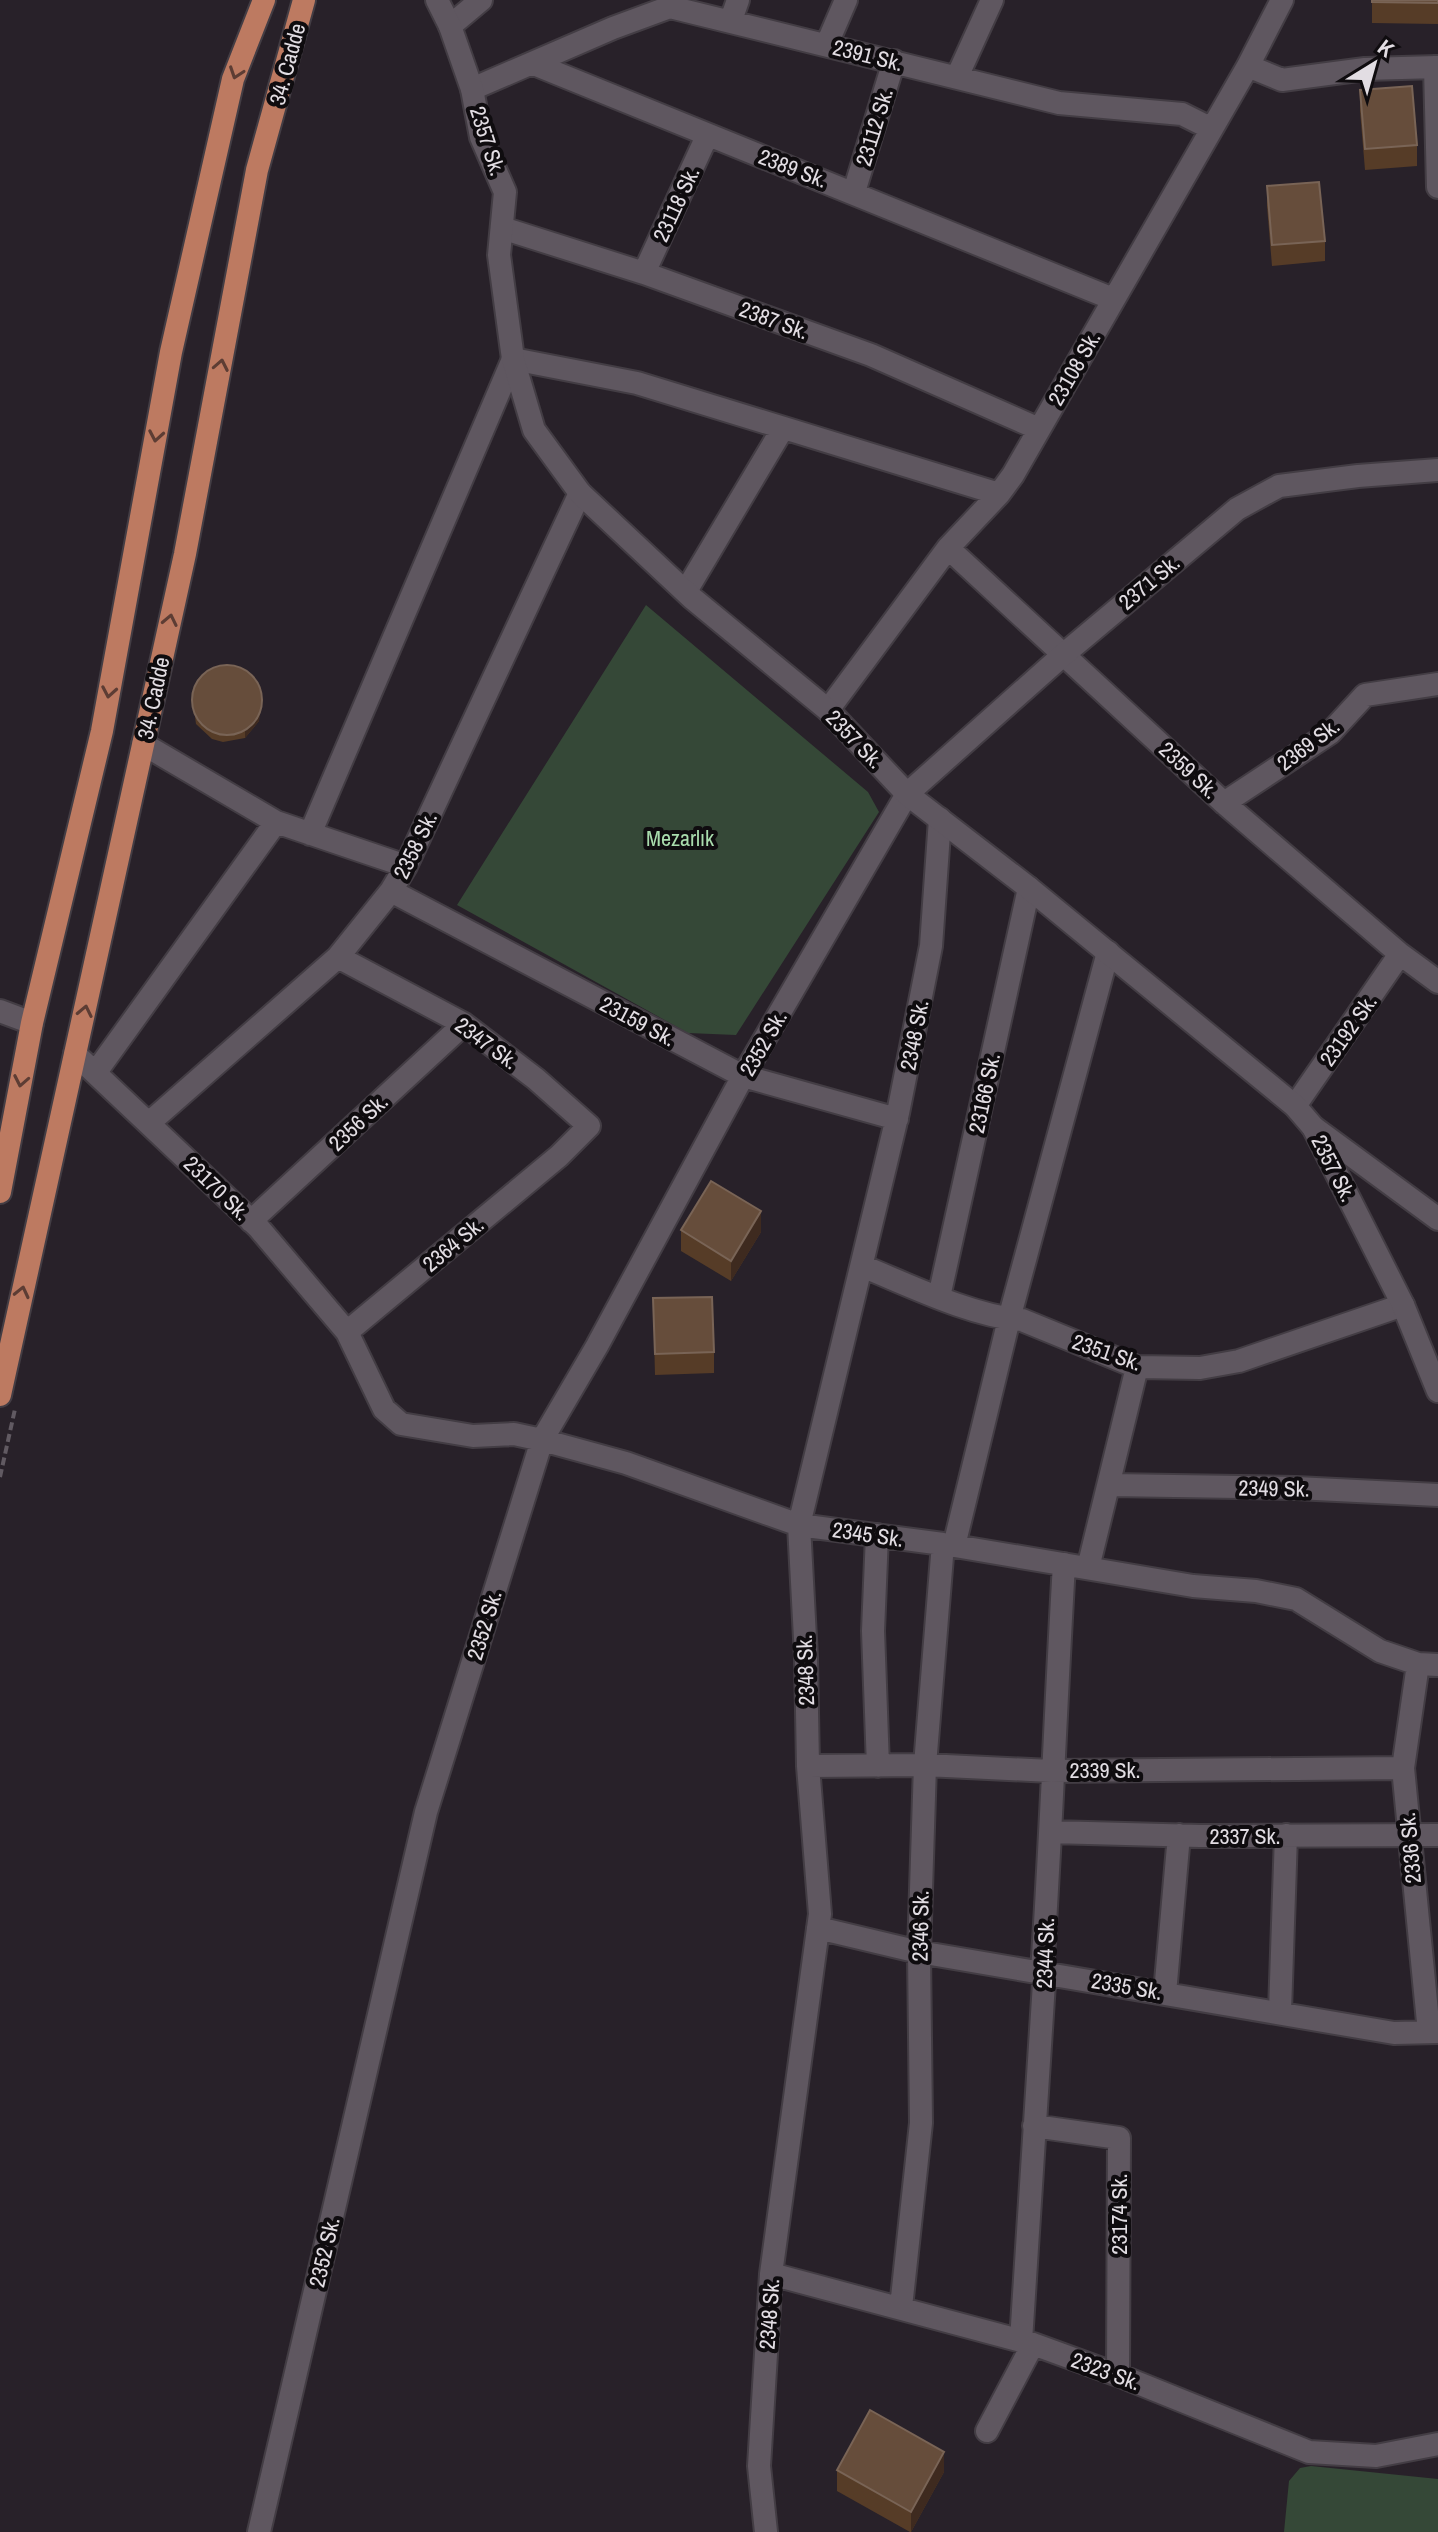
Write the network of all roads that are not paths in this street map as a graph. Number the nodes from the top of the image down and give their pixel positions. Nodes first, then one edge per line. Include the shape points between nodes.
1 (264, 0) edge
2 (304, 0) edge
3 (437, 0) edge
4 (481, 0) edge
5 (846, 0) edge
6 (992, 0) edge
7 (1282, 0) edge
8 (734, 10) edge
9 (450, 26) junction
10 (827, 44) junction
11 (894, 61) junction
12 (534, 64) junction
13 (1248, 66) junction
14 (1436, 67) edge
15 (957, 77) junction
16 (472, 89) junction
17 (1210, 128) junction
18 (707, 136) junction
19 (1438, 187) edge
20 (854, 192) junction
21 (502, 228) junction
22 (644, 273) junction
23 (1113, 299) junction
24 (513, 359) junction
25 (783, 428) junction
26 (1039, 429) junction
27 (1438, 470) edge
28 (580, 493) junction
29 (999, 494) junction
30 (948, 548) junction
31 (686, 591) junction
32 (1063, 655) junction
33 (1438, 684) edge
34 (828, 710) junction
35 (143, 744) junction
36 (907, 794) junction
37 (1224, 803) junction
38 (940, 819) junction
39 (276, 822) junction
40 (310, 834) junction
41 (406, 866) junction
42 (1029, 888) junction
43 (391, 891) junction
44 (1108, 952) junction
45 (1400, 954) junction
46 (338, 957) junction
47 (1438, 982) edge
48 (0, 1011) edge
49 (32, 1023) junction
50 (464, 1024) junction
51 (75, 1054) junction
52 (96, 1072) junction
53 (743, 1076) junction
54 (1295, 1106) junction
55 (897, 1119) junction
56 (149, 1123) junction
57 (1313, 1127) junction
58 (559, 1156) joint
59 (0, 1192) edge
60 (1438, 1219) edge
61 (251, 1221) junction
62 (862, 1266) junction
63 (939, 1297) junction
64 (1403, 1305) junction
65 (1009, 1319) junction
66 (347, 1332) junction
67 (1137, 1367) junction
68 (1438, 1391) edge
69 (0, 1395) edge
70 (542, 1440) junction
71 (1110, 1485) junction
72 (1438, 1495) edge
73 (799, 1525) junction
74 (877, 1535) junction
75 (949, 1545) junction
76 (1064, 1564) junction
77 (1088, 1568) junction
78 (1428, 1664) edge
79 (925, 1765) junction
80 (808, 1766) junction
81 (878, 1766) junction
82 (1403, 1768) junction
83 (1051, 1771) junction
84 (1051, 1832) junction
85 (1179, 1835) junction
86 (1286, 1835) junction
87 (1438, 1835) edge
88 (1409, 1836) junction
89 (818, 1928) junction
90 (919, 1952) junction
91 (1042, 1972) junction
92 (1165, 1993) junction
93 (1280, 2011) junction
94 (1433, 2032) edge
95 (1034, 2126) junction
96 (771, 2274) junction
97 (901, 2307) junction
98 (1027, 2343) junction
99 (1118, 2375) junction
100 (987, 2431) dead end
101 (1438, 2444) edge
102 (259, 2532) edge
103 (766, 2532) edge

1 -> 49 main road, 34. Cadde via 233,79 171,352 102,731
35 -> 2 main road, 34. Cadde via 185,554 257,170
3 - 9 street, 2357 Sk.
4 - 9 street
5 - 10 street
6 - 15 street
7 - 13 street, 23108 Sk.
8 - 10 street, 2391 Sk.
8 - 12 street, 2391 Sk. via 670,7
9 - 16 street, 2357 Sk.
10 - 11 street, 2391 Sk.
11 - 15 street, 2391 Sk.
11 - 20 street, 23112 Sk.
12 - 16 street
12 - 18 street, 2389 Sk.
13 - 14 street via 1282,80
13 - 17 street, 23108 Sk.
14 - 19 street
15 - 17 street, 2391 Sk. via 1059,103 1182,114
16 - 21 street, 2357 Sk. via 481,137 505,192
17 - 23 street, 23108 Sk.
18 - 20 street, 2389 Sk.
18 - 22 street, 23118 Sk.
20 - 23 street, 2389 Sk.
21 - 22 street, 2387 Sk.
21 - 24 street, 2357 Sk. via 499,255
22 - 26 street, 2387 Sk. via 871,355
23 - 26 street, 23108 Sk.
24 - 25 street via 637,383
24 - 28 street, 2357 Sk. via 534,430
24 - 40 street
25 - 29 street
25 - 31 street
26 - 29 street, 23108 Sk.
27 - 32 street, 2371 Sk. via 1279,486 1237,509
28 - 31 street, 2357 Sk.
28 - 41 street, 2358 Sk.
29 - 30 street, 23108 Sk.
30 - 32 street, 2359 Sk.
30 - 34 street, 23108 Sk.
31 - 34 street, 2357 Sk.
32 - 36 street, 2371 Sk.
32 - 37 street, 2359 Sk.
33 - 37 street, 2369 Sk. via 1365,695 1330,733
34 - 36 street, 2357 Sk.
35 - 39 street
51 -> 35 main road, 34. Cadde
36 - 38 street, 2357 Sk.
36 - 53 street, 2352 Sk.
37 - 45 street, 2359 Sk.
38 - 42 street, 2357 Sk.
38 - 55 street, 2348 Sk. via 931,946
39 - 40 street
39 - 52 street
40 - 41 street
41 - 43 street, 2358 Sk.
42 - 44 street, 2357 Sk.
42 - 63 street, 23166 Sk.
43 - 46 street, 2358 Sk.
43 - 53 street, 23159 Sk.
44 - 54 street, 2357 Sk.
44 - 65 street, 2346 Sk.
45 - 47 street, 2359 Sk.
45 - 54 street, 23192 Sk.
46 - 50 street, 2347 Sk.
46 - 56 street, 2358 Sk.
48 - 49 street
49 -> 59 main road, 34. Cadde
50 - 58 street, 2347 Sk. via 589,1126
50 - 61 street, 2356 Sk.
51 - 52 street, 23170 Sk.
69 -> 51 main road, 34. Cadde
52 - 56 street, 23170 Sk.
53 - 55 street, 23159 Sk.
53 - 70 street, 2352 Sk.
54 - 57 street, 2357 Sk.
55 - 62 street, 2348 Sk.
56 - 61 street, 23170 Sk.
57 - 60 street
57 - 64 street, 2357 Sk.
58 - 66 street, 2364 Sk.
61 - 66 street, 23170 Sk.
62 - 63 street, 2351 Sk.
62 - 73 street, 2348 Sk.
63 - 65 street, 2351 Sk.
64 - 67 street, 2351 Sk. via 1239,1361 1200,1368
64 - 68 street, 2357 Sk.
65 - 67 street, 2351 Sk.
65 - 75 street, 2346 Sk.
66 - 70 street, 2345 Sk. via 384,1409 401,1424
67 - 71 street
70 - 73 street, 2345 Sk. via 626,1463
70 - 102 street, 2352 Sk. via 426,1812
71 - 72 street, 2349 Sk.
71 - 77 street
73 - 74 street, 2345 Sk.
73 - 80 street, 2348 Sk.
74 - 75 street, 2345 Sk.
74 - 81 street via 873,1631
75 - 76 street, 2345 Sk.
75 - 79 street, 2346 Sk.
76 - 77 street, 2345 Sk.
76 - 83 street, 2344 Sk.
77 - 78 street, 2345 Sk. via 1296,1599 1380,1651
78 - 82 street, 2336 Sk.
79 - 81 street, 2339 Sk.
79 - 83 street, 2339 Sk.
79 - 90 street, 2346 Sk.
80 - 81 street, 2339 Sk.
80 - 89 street, 2348 Sk.
82 - 83 street, 2339 Sk.
82 - 88 street, 2336 Sk.
83 - 84 street, 2344 Sk.
84 - 85 street, 2337 Sk.
84 - 91 street, 2344 Sk.
85 - 86 street, 2337 Sk.
85 - 92 street
86 - 88 street, 2337 Sk.
86 - 93 street
87 - 88 street, 2337 Sk.
88 - 94 street, 2336 Sk.
89 - 90 street, 2335 Sk.
89 - 96 street, 2348 Sk.
90 - 91 street, 2335 Sk.
90 - 97 street, 2346 Sk. via 921,2123
91 - 92 street, 2335 Sk.
91 - 95 street, 2344 Sk.
92 - 93 street, 2335 Sk.
93 - 94 street, 2335 Sk. via 1394,2033
95 - 98 street, 2344 Sk.
95 - 99 street, 23174 Sk. via 1119,2138
96 - 97 street, 2323 Sk.
96 - 103 street, 2348 Sk. via 759,2466
97 - 98 street, 2323 Sk.
98 - 99 street, 2323 Sk.
98 - 100 street, 2344 Sk.
99 - 101 street, 2323 Sk. via 1309,2452 1376,2456

